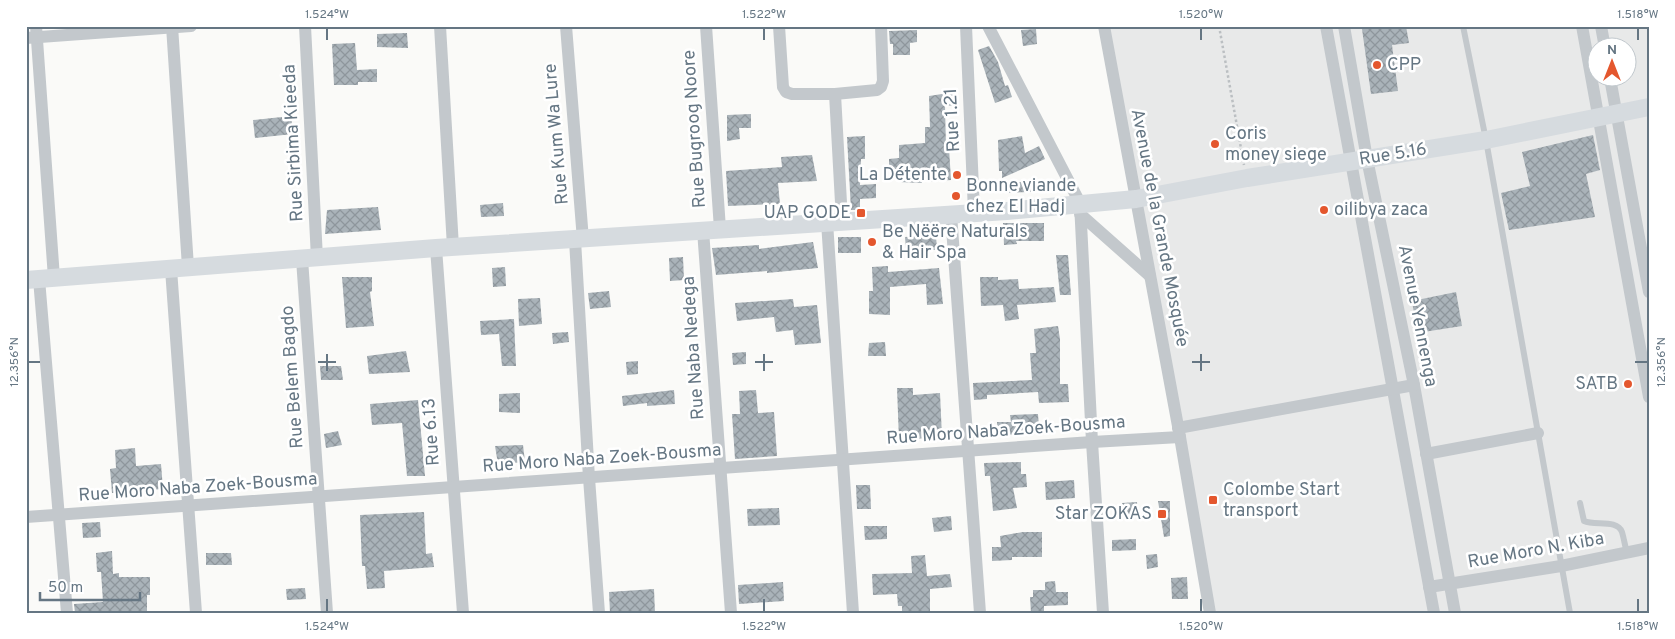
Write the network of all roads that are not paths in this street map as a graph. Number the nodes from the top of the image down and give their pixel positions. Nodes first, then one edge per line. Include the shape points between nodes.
1 (191, 26) edge
2 (305, 26) edge
3 (440, 26) edge
4 (566, 26) edge
5 (706, 26) edge
6 (779, 26) edge
7 (881, 26) edge
8 (966, 26) edge
9 (988, 26) edge
10 (1104, 26) edge
11 (1326, 26) edge
12 (1344, 26) edge
13 (1463, 26) edge
14 (1602, 26) edge
15 (172, 27) edge
16 (1582, 29) edge
17 (33, 34) edge
18 (1612, 88) edge
19 (835, 94) junction
20 (1649, 107) edge
21 (1617, 112) junction
22 (1598, 116) junction
23 (1486, 140) junction
24 (1359, 160) junction
25 (1628, 176) junction
26 (1609, 179) junction
27 (1136, 199) junction
28 (1080, 209) junction
29 (974, 212) junction
30 (951, 214) junction
31 (834, 222) junction
32 (711, 230) junction
33 (579, 240) junction
34 (444, 248) junction
35 (310, 258) junction
36 (179, 268) junction
37 (1150, 276) junction
38 (40, 279) edge
39 (1649, 292) edge
40 (1414, 385) junction
41 (1392, 390) junction
42 (1649, 397) edge
43 (1179, 433) junction
44 (1538, 433) junction
45 (1092, 442) junction
46 (968, 450) junction
47 (1426, 454) junction
48 (843, 459) junction
49 (721, 468) junction
50 (589, 478) junction
51 (454, 487) junction
52 (319, 497) junction
53 (1580, 503) dead end
54 (188, 506) junction
55 (60, 515) junction
56 (26, 517) edge
57 (1649, 548) edge
58 (1627, 553) junction
59 (1561, 566) junction
60 (1450, 584) junction
61 (1429, 587) junction
62 (1451, 612) edge
63 (67, 613) edge
64 (196, 613) edge
65 (327, 613) edge
66 (463, 613) edge
67 (600, 613) edge
68 (731, 613) edge
69 (853, 613) edge
70 (980, 613) edge
71 (1103, 613) edge
72 (1210, 613) edge
73 (1434, 613) edge
74 (1570, 613) edge

1 - 15 street
2 - 35 street, Rue Sirbima Kieeda
3 - 34 street
4 - 33 street, Rue Kum Wa Lure
5 - 32 street, Rue Bugroog Noore
6 - 19 street via 786,92
7 - 19 street via 881,87
8 - 29 street, Rue 1.21
9 - 28 street
10 - 27 street, Avenue de la Grande Mosquée
11 - 24 street, Avenue Yennenga
12 - 24 street, Avenue Yennenga
13 - 23 lane
14 - 16 street
15 - 17 street
15 - 36 street
16 - 22 street
17 - 38 street
18 - 21 street
19 - 31 street
20 - 21 main road, Rue 5.16
21 - 22 main road, Rue 5.16
21 - 25 street
22 - 23 main road, Rue 5.16
22 - 26 street
23 - 24 main road, Rue 5.16
23 - 44 lane
24 - 27 main road, Rue 5.16
24 - 40 street, Avenue Yennenga
24 - 41 street, Avenue Yennenga
25 - 26 street
25 - 39 street
26 - 42 street
27 - 28 main road, Rue 5.16
27 - 37 street, Avenue de la Grande Mosquée
28 - 29 main road, Rue 5.16 via 1055,207
28 - 37 street
28 - 45 street
29 - 30 main road, Rue 5.16
30 - 31 main road, Rue 5.16
30 - 46 street
31 - 32 main road, Rue 5.16
31 - 48 street
32 - 33 main road, Rue 5.16
32 - 49 street, Rue Naba Nedega
33 - 34 main road, Rue 5.16
33 - 50 street, Rue Kum Wa Lure
34 - 35 main road, Rue 5.16
34 - 51 street, Rue 6.13
35 - 36 main road, Rue 5.16
35 - 52 street, Rue Belem Bagdo
36 - 38 main road, Rue 5.16
36 - 54 street
37 - 43 street, Avenue de la Grande Mosquée
38 - 55 street
40 - 41 street, Rue Moro Naba Zoek-Bousma
40 - 47 street, Avenue Yennenga
41 - 43 street, Rue Moro Naba Zoek-Bousma
41 - 61 street, Avenue Yennenga
43 - 45 street, Rue Moro Naba Zoek-Bousma
43 - 72 street, Avenue de la Grande Mosquée
44 - 47 street
44 - 59 lane
45 - 46 street, Rue Moro Naba Zoek-Bousma
45 - 71 street
46 - 48 street, Rue Moro Naba Zoek-Bousma
46 - 70 street
47 - 60 street, Avenue Yennenga
48 - 49 street, Rue Moro Naba Zoek-Bousma
48 - 69 street
49 - 50 street, Rue Moro Naba Zoek-Bousma
49 - 68 street, Rue Naba Nedega
50 - 51 street, Rue Moro Naba Zoek-Bousma
50 - 67 street, Rue Kum Wa Lure
51 - 52 street, Rue Moro Naba Zoek-Bousma
51 - 66 street, Rue 6.13
52 - 54 street, Rue Moro Naba Zoek-Bousma
52 - 65 street, Rue Belem Bagdo
53 - 58 lane via 1584,521 1616,525 1621,530
54 - 55 street, Rue Moro Naba Zoek-Bousma
54 - 64 street
55 - 56 street, Rue Moro Naba Zoek-Bousma
55 - 63 street
57 - 58 street, Rue Moro N. Kiba
58 - 59 street, Rue Moro N. Kiba
59 - 60 street, Rue Moro N. Kiba
59 - 74 lane
60 - 61 street, Rue Moro N. Kiba
60 - 62 street, Avenue Yennenga
61 - 73 street, Avenue Yennenga

